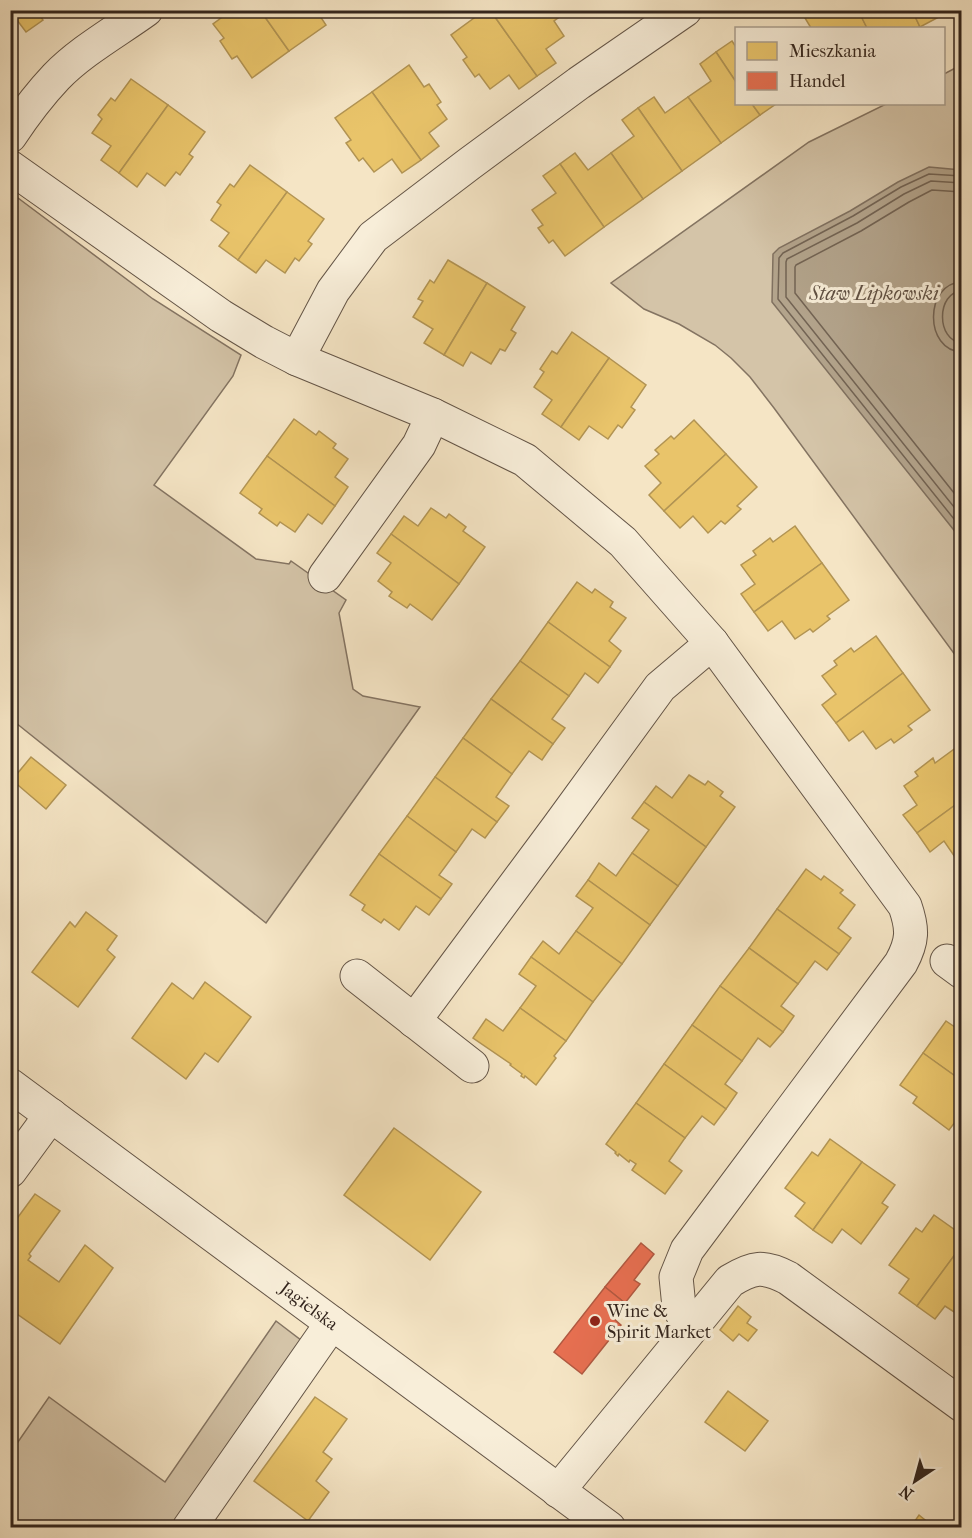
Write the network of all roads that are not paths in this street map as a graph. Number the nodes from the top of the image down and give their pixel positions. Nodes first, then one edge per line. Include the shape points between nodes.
1 (146, 10) edge
2 (685, 10) edge
3 (10, 136) edge
4 (10, 167) edge
5 (297, 359) junction
6 (433, 415) junction
7 (325, 576) dead end
8 (712, 643) junction
9 (357, 976) dead end
10 (414, 1021) junction
11 (472, 1066) dead end
12 (10, 1085) edge
13 (51, 1115) junction
14 (10, 1171) edge
15 (332, 1323) junction
16 (690, 1329) junction
17 (962, 1405) edge
18 (558, 1491) junction
19 (189, 1527) edge
20 (609, 1527) edge

1 - 3 street via 57,76
2 - 5 street via 373,237 333,291
4 - 5 street via 221,316
5 - 6 street
6 - 7 street via 420,446
6 - 8 street via 525,460 623,542
8 - 10 street via 660,687
8 - 16 street via 905,906 912,935 901,963 687,1250 676,1277 679,1307
9 - 10 street
10 - 11 street
12 - 13 street, Jagielska
13 - 14 street
13 - 15 street, Jagielska
15 - 18 street, Jagielska
15 - 19 street
16 - 17 street via 730,1281 746,1272 771,1269
16 - 18 street
18 - 20 street, Jagielska

